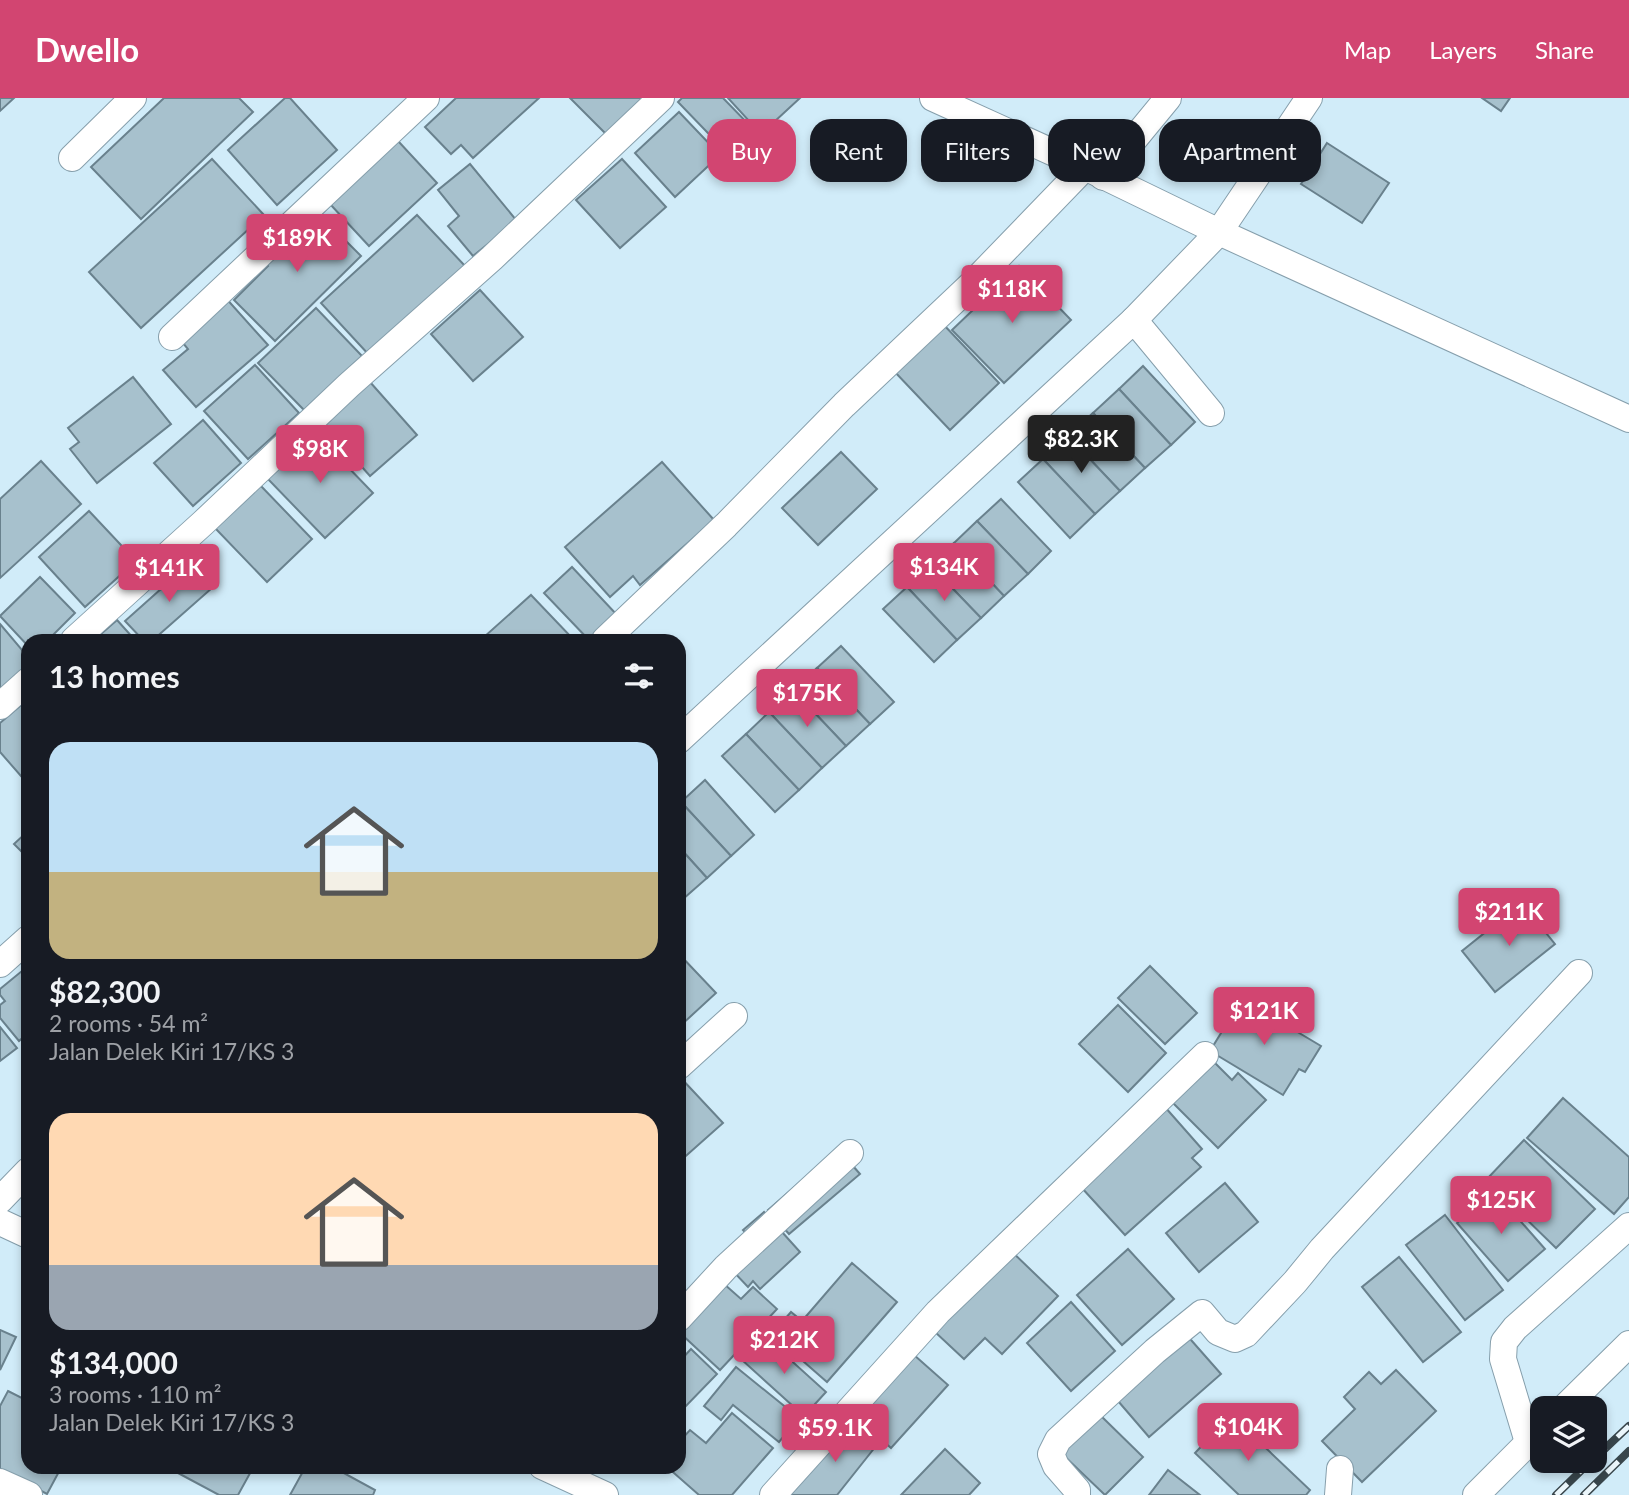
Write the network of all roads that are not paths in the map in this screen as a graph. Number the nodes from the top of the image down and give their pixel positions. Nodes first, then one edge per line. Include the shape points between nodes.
1 (132, 98) edge
2 (426, 98) edge
3 (661, 98) edge
4 (933, 98) edge
5 (1168, 98) edge
6 (1309, 98) edge
7 (1145, 121) edge
8 (1048, 151) edge
9 (72, 158) dead end
10 (1083, 182) edge
11 (1115, 182) edge
12 (1219, 232) junction
13 (1134, 320) junction
14 (172, 337) dead end
15 (1211, 413) dead end
16 (1629, 419) edge
17 (81, 634) edge
18 (611, 634) edge
19 (21, 687) edge
20 (0, 706) edge
21 (686, 734) edge
22 (21, 945) edge
23 (0, 964) edge
24 (1579, 973) dead end
25 (734, 1016) dead end
26 (1205, 1055) dead end
27 (686, 1060) edge
28 (850, 1153) dead end
29 (21, 1178) edge
30 (0, 1200) edge
31 (0, 1222) edge
32 (1629, 1226) edge
33 (21, 1232) edge
34 (686, 1310) edge
35 (1629, 1344) edge
36 (1576, 1396) edge
37 (1530, 1424) edge
38 (1530, 1441) edge
39 (559, 1474) edge
40 (0, 1482) edge
41 (29, 1495) edge
42 (605, 1495) edge
43 (773, 1495) edge
44 (1077, 1495) edge
45 (1476, 1495) edge

1 - 9 street
2 - 14 street
3 - 17 street
4 - 8 street
5 - 7 street
6 - 12 street
10 - 18 street via 844,405
11 - 12 street
12 - 13 street
12 - 16 street
13 - 15 street
13 - 21 street
19 - 20 street
22 - 23 street
24 - 44 street via 1246,1334 1235,1339 1218,1332 1202,1312 1058,1440 1051,1454
25 - 27 street
26 - 43 street via 938,1312
28 - 34 street via 726,1267
29 - 30 street
31 - 33 street
32 - 37 street via 1504,1342 1503,1360
35 - 36 street
38 - 45 street
39 - 42 street
40 - 41 street

